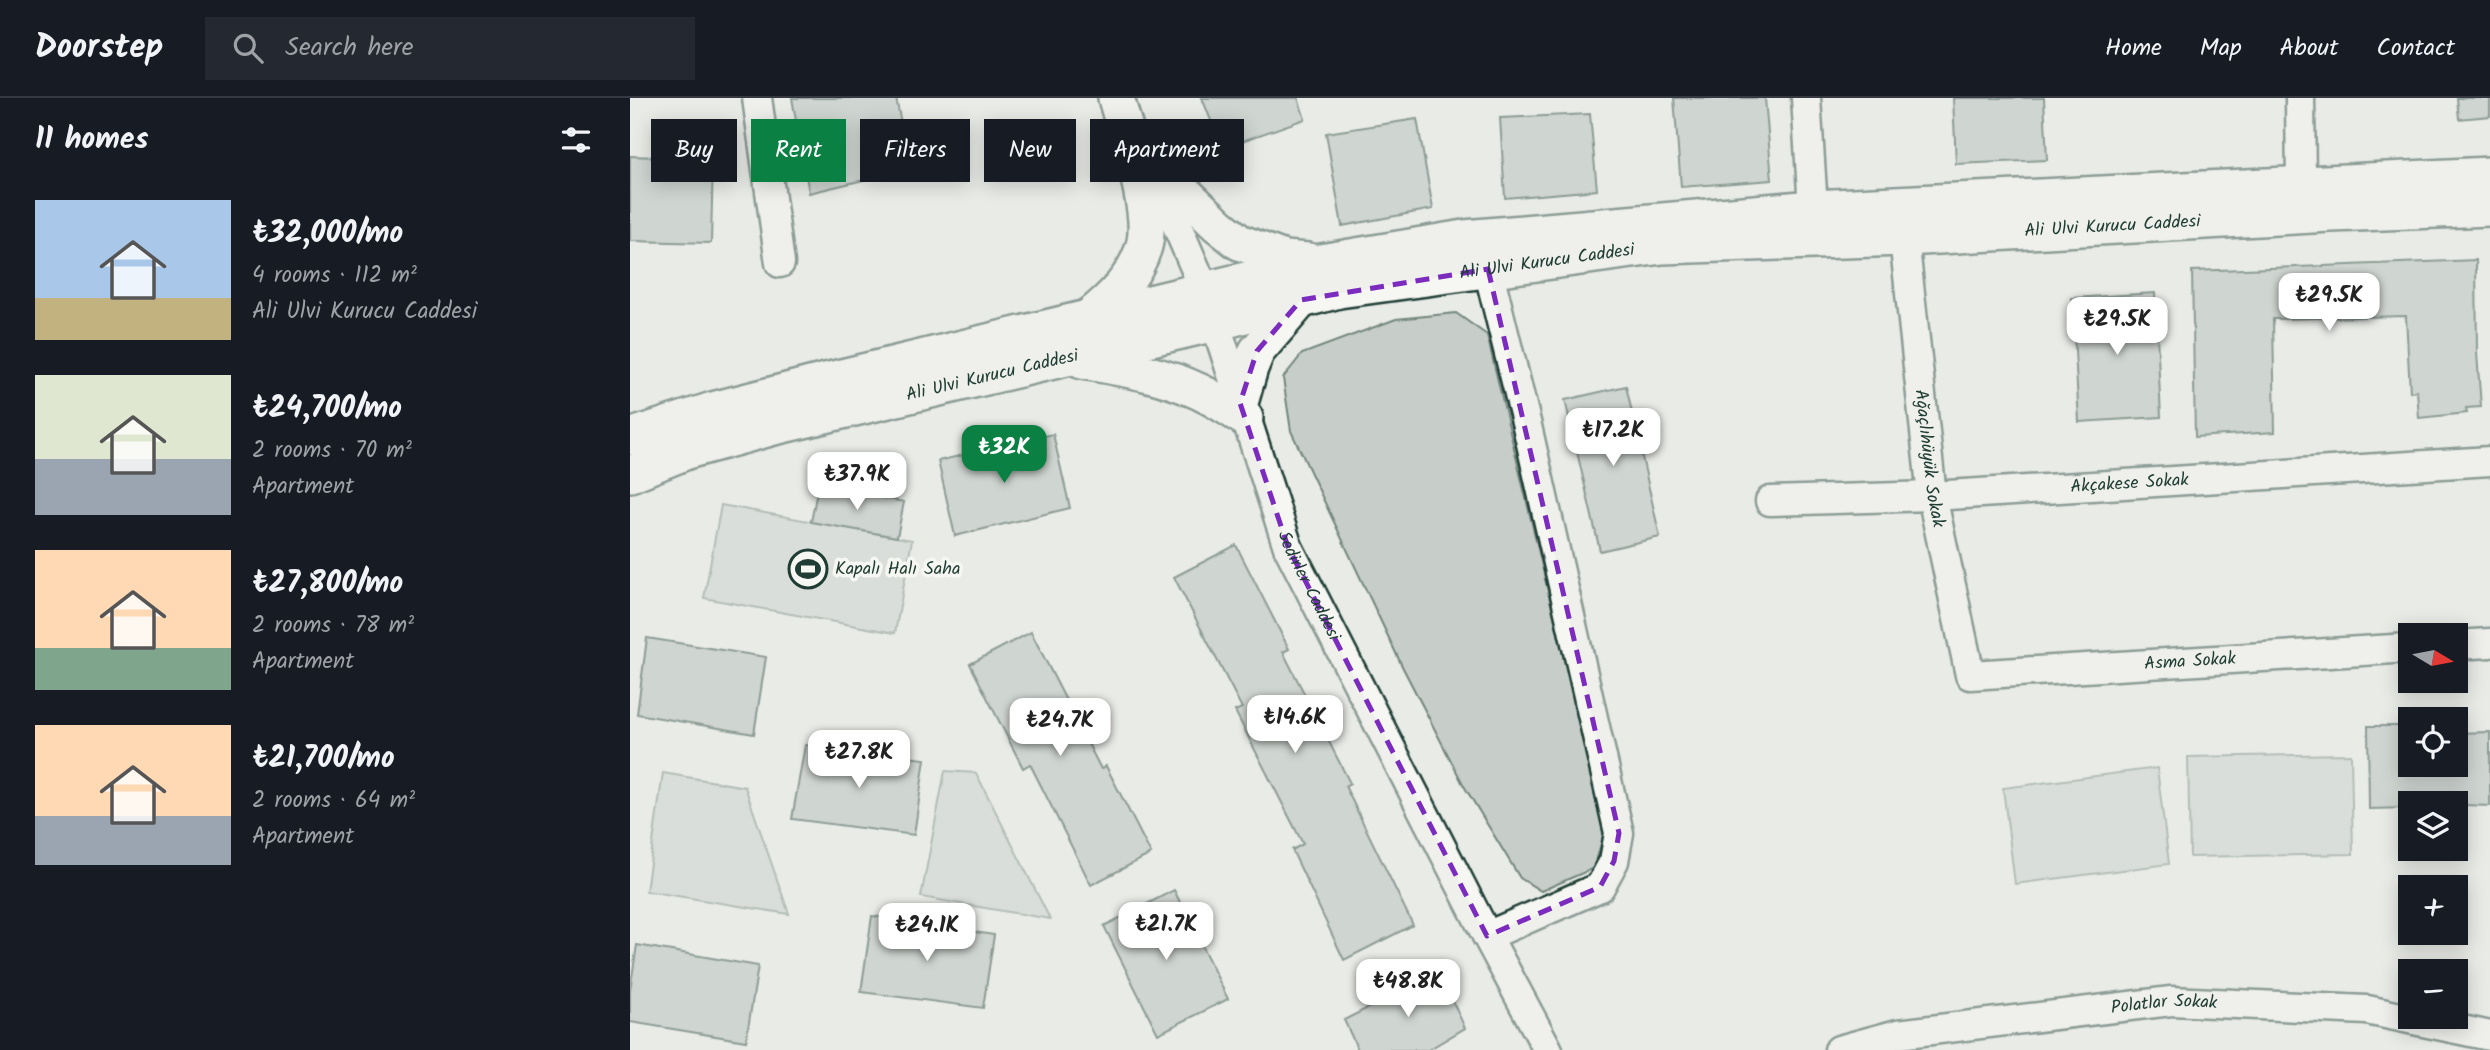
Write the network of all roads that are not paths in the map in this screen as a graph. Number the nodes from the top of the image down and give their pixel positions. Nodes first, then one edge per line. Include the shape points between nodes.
1 (757, 98) edge
2 (1116, 98) edge
3 (1123, 98) edge
4 (1806, 98) edge
5 (2300, 98) edge
6 (1132, 119) edge
7 (2490, 176) edge
8 (1158, 182) edge
9 (1173, 182) edge
10 (2301, 185) junction
11 (1813, 208) junction
12 (2490, 208) edge
13 (1903, 238) junction
14 (1321, 262) junction
15 (780, 263) dead end
16 (1488, 269) junction
17 (1301, 300) junction
18 (1210, 307) junction
19 (1088, 319) junction
20 (1065, 358) junction
21 (1243, 410) junction
22 (630, 438) edge
23 (2490, 461) edge
24 (630, 474) edge
25 (1932, 496) junction
26 (1770, 501) dead end
27 (2490, 642) edge
28 (2468, 644) edge
29 (2398, 649) edge
30 (1970, 675) joint
31 (1487, 936) junction
32 (2490, 1037) edge
33 (1548, 1050) edge
34 (1839, 1050) edge

1 - 15 street
2 - 19 main road via 1146,211 1144,245 1115,296
3 - 6 street, Sedirler Caddesi
4 - 11 street
5 - 10 street
7 - 10 main road, Ali Ulvi Kurucu Caddesi
8 - 18 street, Sedirler Caddesi
9 - 14 main road via 1239,242 1284,258
10 - 11 main road, Ali Ulvi Kurucu Caddesi
11 - 14 main road, Ali Ulvi Kurucu Caddesi via 1464,238
12 - 13 main road, Ali Ulvi Kurucu Caddesi
13 - 16 main road, Ali Ulvi Kurucu Caddesi via 1662,246
13 - 25 street, Ağaçlıhüyük Sokak
14 - 18 main road, Ali Ulvi Kurucu Caddesi
16 - 17 main road, Ali Ulvi Kurucu Caddesi via 1339,290
16 - 31 street via 1619,833 1614,861 1600,887
17 - 18 main road, Ali Ulvi Kurucu Caddesi
17 - 21 main road via 1257,351
18 - 19 main road, Ali Ulvi Kurucu Caddesi
18 - 20 main road, Ali Ulvi Kurucu Caddesi
18 - 21 street, Sedirler Caddesi
19 - 22 main road, Ali Ulvi Kurucu Caddesi via 713,410
20 - 21 main road via 1169,380
20 - 24 main road, Ali Ulvi Kurucu Caddesi via 774,427 687,451
21 - 31 street, Sedirler Caddesi via 1287,547
23 - 25 street, Akçakese Sokak
25 - 26 street, Akçakese Sokak
25 - 30 street, Ağaçlıhüyük Sokak
27 - 28 street
29 - 30 street, Asma Sokak
31 - 33 street, Sedirler Caddesi
32 - 34 street, Polatlar Sokak via 2367,1010 2171,1001 1898,1034

